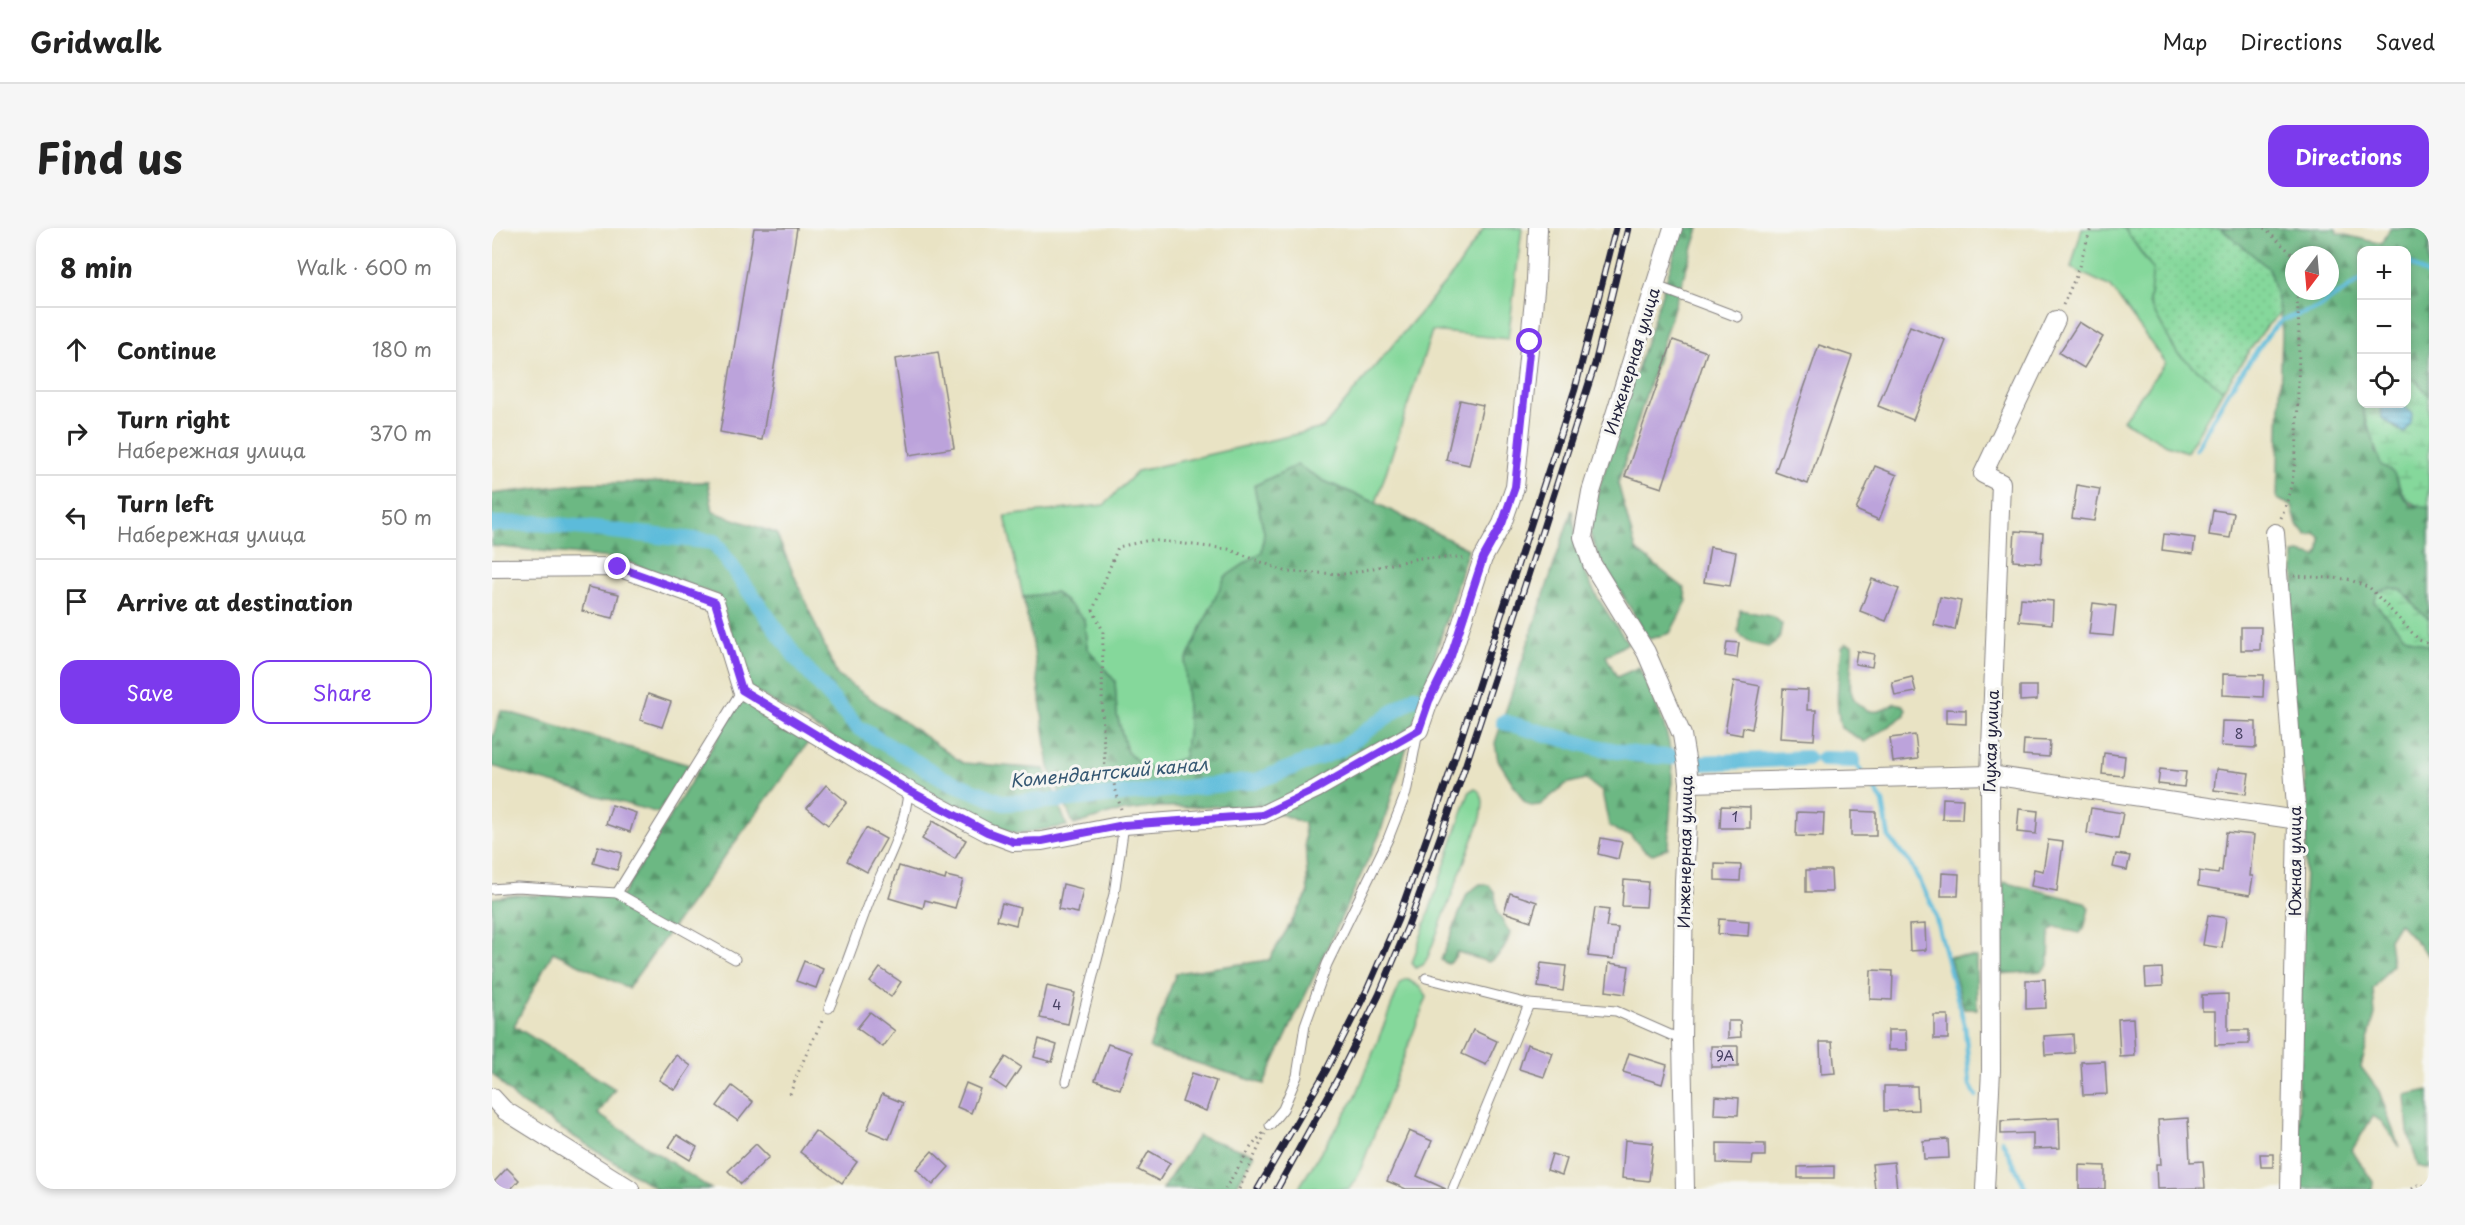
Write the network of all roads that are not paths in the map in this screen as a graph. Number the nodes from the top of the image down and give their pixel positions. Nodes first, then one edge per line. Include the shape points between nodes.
1 (1538, 228) edge
2 (1673, 228) edge
3 (1656, 286) junction
4 (1738, 317) dead end
5 (2056, 320) road end
6 (2275, 533) road end
7 (492, 568) edge
8 (742, 690) junction
9 (1419, 730) junction
10 (1990, 776) junction
11 (1689, 783) junction
12 (908, 790) junction
13 (2297, 820) junction
14 (1124, 825) junction
15 (492, 889) edge
16 (617, 893) junction
17 (735, 959) dead end
18 (1426, 978) dead end
19 (1529, 1004) junction
20 (829, 1008) road end
21 (1682, 1040) junction
22 (1066, 1081) dead end
23 (496, 1108) edge
24 (1270, 1125) road end
25 (630, 1189) edge
26 (1454, 1189) edge
27 (1685, 1189) edge
28 (1985, 1189) edge
29 (2290, 1189) edge

1 - 9 street via 1515,487 1502,524 1483,558 1451,656
2 - 3 street, Инженерная улица
3 - 4 lane
3 - 11 street, Инженерная улица via 1591,492 1583,537 1592,564 1646,652 1682,735
5 - 10 street, Глухая улица via 1983,474 2001,483
6 - 13 street, Южная улица
7 - 8 street via 618,567 715,602
8 - 12 street
8 - 16 lane
9 - 14 street via 1262,815
9 - 24 lane via 1402,802 1327,964 1305,1025 1297,1076 1283,1109
10 - 11 street
10 - 13 street
10 - 28 street, Глухая улица via 1991,1070
11 - 21 street, Инженерная улица
12 - 14 street via 1014,842 1042,841
12 - 20 lane via 901,826
13 - 29 street, Южная улица
14 - 22 lane via 1114,894
15 - 16 lane
16 - 17 lane
18 - 19 lane
19 - 21 lane via 1616,1011
19 - 26 lane
21 - 27 street, Инженерная улица
23 - 25 street

